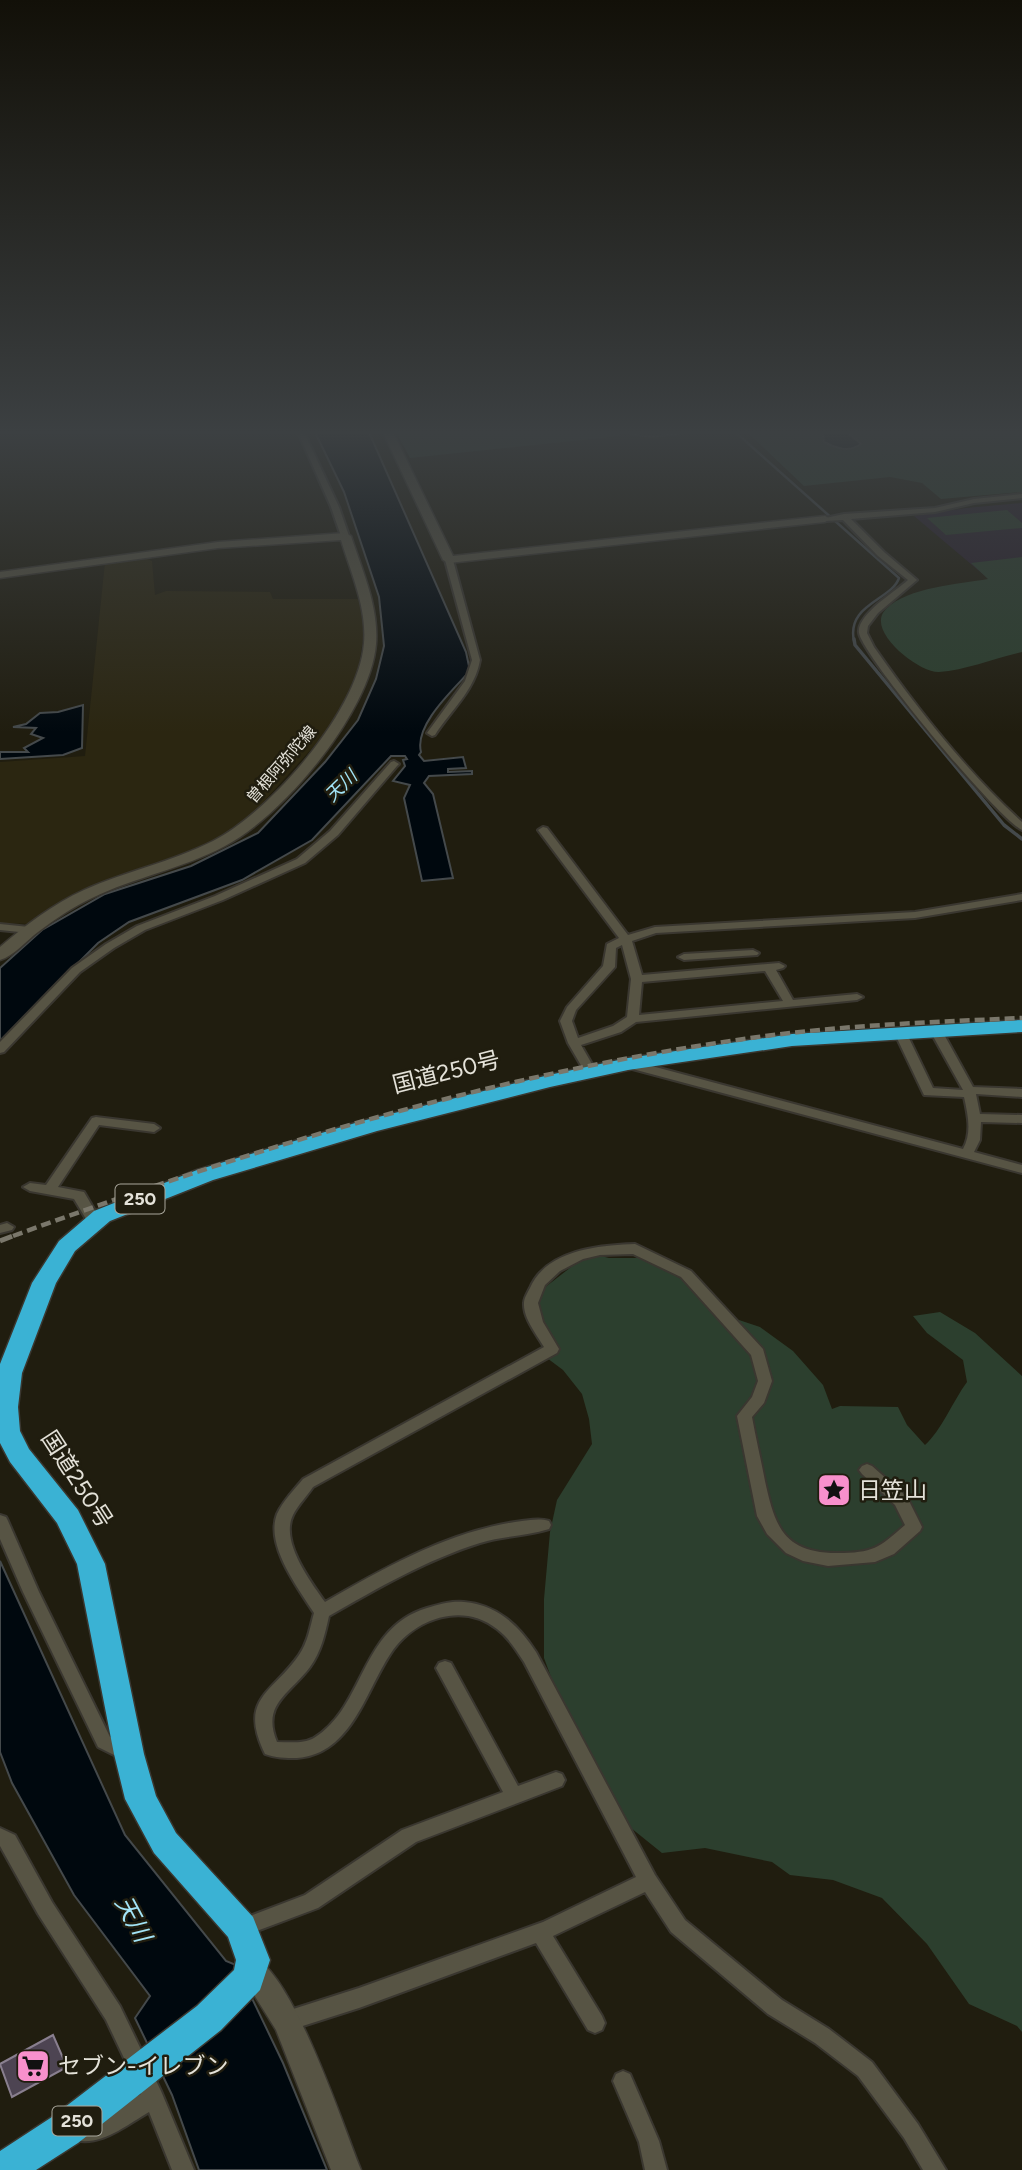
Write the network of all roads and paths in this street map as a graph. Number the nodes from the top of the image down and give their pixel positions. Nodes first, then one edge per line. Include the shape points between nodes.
1 (343, 531) edge
2 (435, 531) edge
3 (713, 531) edge
4 (859, 531) edge
5 (345, 536) junction
6 (449, 560) junction
7 (0, 575) edge
8 (432, 733) dead end
9 (394, 764) dead end
10 (1022, 827) edge
11 (543, 830) dead end
12 (1022, 897) edge
13 (0, 927) edge
14 (29, 930) junction
15 (626, 939) junction
16 (753, 953) dead end
17 (0, 955) edge
18 (723, 956) junction
19 (684, 957) dead end
20 (728, 972) junction
21 (637, 979) junction
22 (857, 997) dead end
23 (789, 1002) junction
24 (632, 1019) junction
25 (1022, 1026) edge
26 (935, 1029) junction
27 (901, 1032) junction
28 (574, 1043) junction
29 (0, 1049) edge
30 (628, 1064) junction
31 (590, 1071) junction
32 (969, 1092) junction
33 (1022, 1093) edge
34 (975, 1118) junction
35 (1022, 1119) edge
36 (154, 1128) dead end
37 (967, 1153) junction
38 (1022, 1169) edge
39 (30, 1187) dead end
40 (49, 1191) junction
41 (94, 1220) junction
42 (867, 1470) dead end
43 (0, 1521) edge
44 (543, 1525) dead end
45 (322, 1612) junction
46 (445, 1668) dead end
47 (129, 1755) junction
48 (555, 1780) dead end
49 (513, 1794) junction
50 (0, 1836) edge
51 (648, 1881) junction
52 (241, 1928) junction
53 (540, 1932) junction
54 (250, 1974) junction
55 (287, 2021) junction
56 (595, 2023) dead end
57 (147, 2079) junction
58 (623, 2081) dead end
59 (4, 2170) edge
60 (183, 2170) edge
61 (346, 2170) edge
62 (656, 2170) edge
63 (935, 2170) edge

1 - 5 street
2 - 6 street
3 - 6 street
4 - 10 street via 913,580 864,625 863,633 877,662 997,804
5 - 7 street via 218,545
5 - 14 street, 曽根阿弥陀線 via 366,604 368,655 350,704 323,745 244,829 183,860 88,894
6 - 8 street via 476,660 474,677
9 - 29 street via 334,833 301,861 141,928 110,946 76,970
11 - 15 street
12 - 15 street via 915,915 655,930
13 - 14 street
14 - 17 street, 曽根阿弥陀線
15 - 21 street
15 - 28 street via 611,946 609,967 571,1009 566,1021
16 - 18 street
18 - 19 street
18 - 20 street
20 - 21 street
20 - 23 street via 774,967
21 - 24 street
22 - 23 street
23 - 24 street
24 - 28 street
25 - 26 highway, 国道250号 / 250
26 - 27 highway, 国道250号 / 250
26 - 32 street
27 - 30 highway, 国道250号 / 250 via 792,1040
27 - 32 street via 928,1092
28 - 31 street
30 - 31 highway, 国道250号 / 250
30 - 37 street
31 - 41 highway, 国道250号 / 250 via 303,1145 205,1175
32 - 33 street
32 - 34 street
34 - 35 street
34 - 37 street via 974,1140
36 - 40 street via 96,1121
37 - 38 street
39 - 40 street
40 - 41 street via 79,1195
41 - 47 highway, 国道250号 / 250 via 67,1247 44,1283 9,1373 5,1407 8,1431 19,1455 68,1517 90,1564
42 - 45 street via 901,1500 914,1527 883,1554 809,1559 787,1546 765,1516 744,1416 759,1399 765,1381 758,1353 686,1275 635,1249 579,1255 540,1283 531,1303 552,1349 308,1483 300,1494 284,1517 282,1531 290,1561
43 - 47 street via 104,1742
44 - 45 street via 515,1527 407,1563
45 - 51 street via 312,1649 262,1710 261,1731 271,1749 306,1750 326,1740 352,1709 388,1641 408,1622 459,1608 483,1611 511,1630 540,1677 585,1770
46 - 49 street
47 - 52 highway, 国道250号 / 250 via 141,1799 165,1843
48 - 49 street
49 - 52 street via 409,1836 311,1902
50 - 57 street via 8,1841 113,2013
51 - 53 street
51 - 63 street via 678,1926 775,2007 865,2069
52 - 54 highway, 国道250号 / 250 via 251,1951
53 - 55 street
53 - 56 street
54 - 55 street
54 - 57 highway, 250
55 - 61 street
57 - 59 highway, 250
57 - 60 street
58 - 62 street via 649,2141

